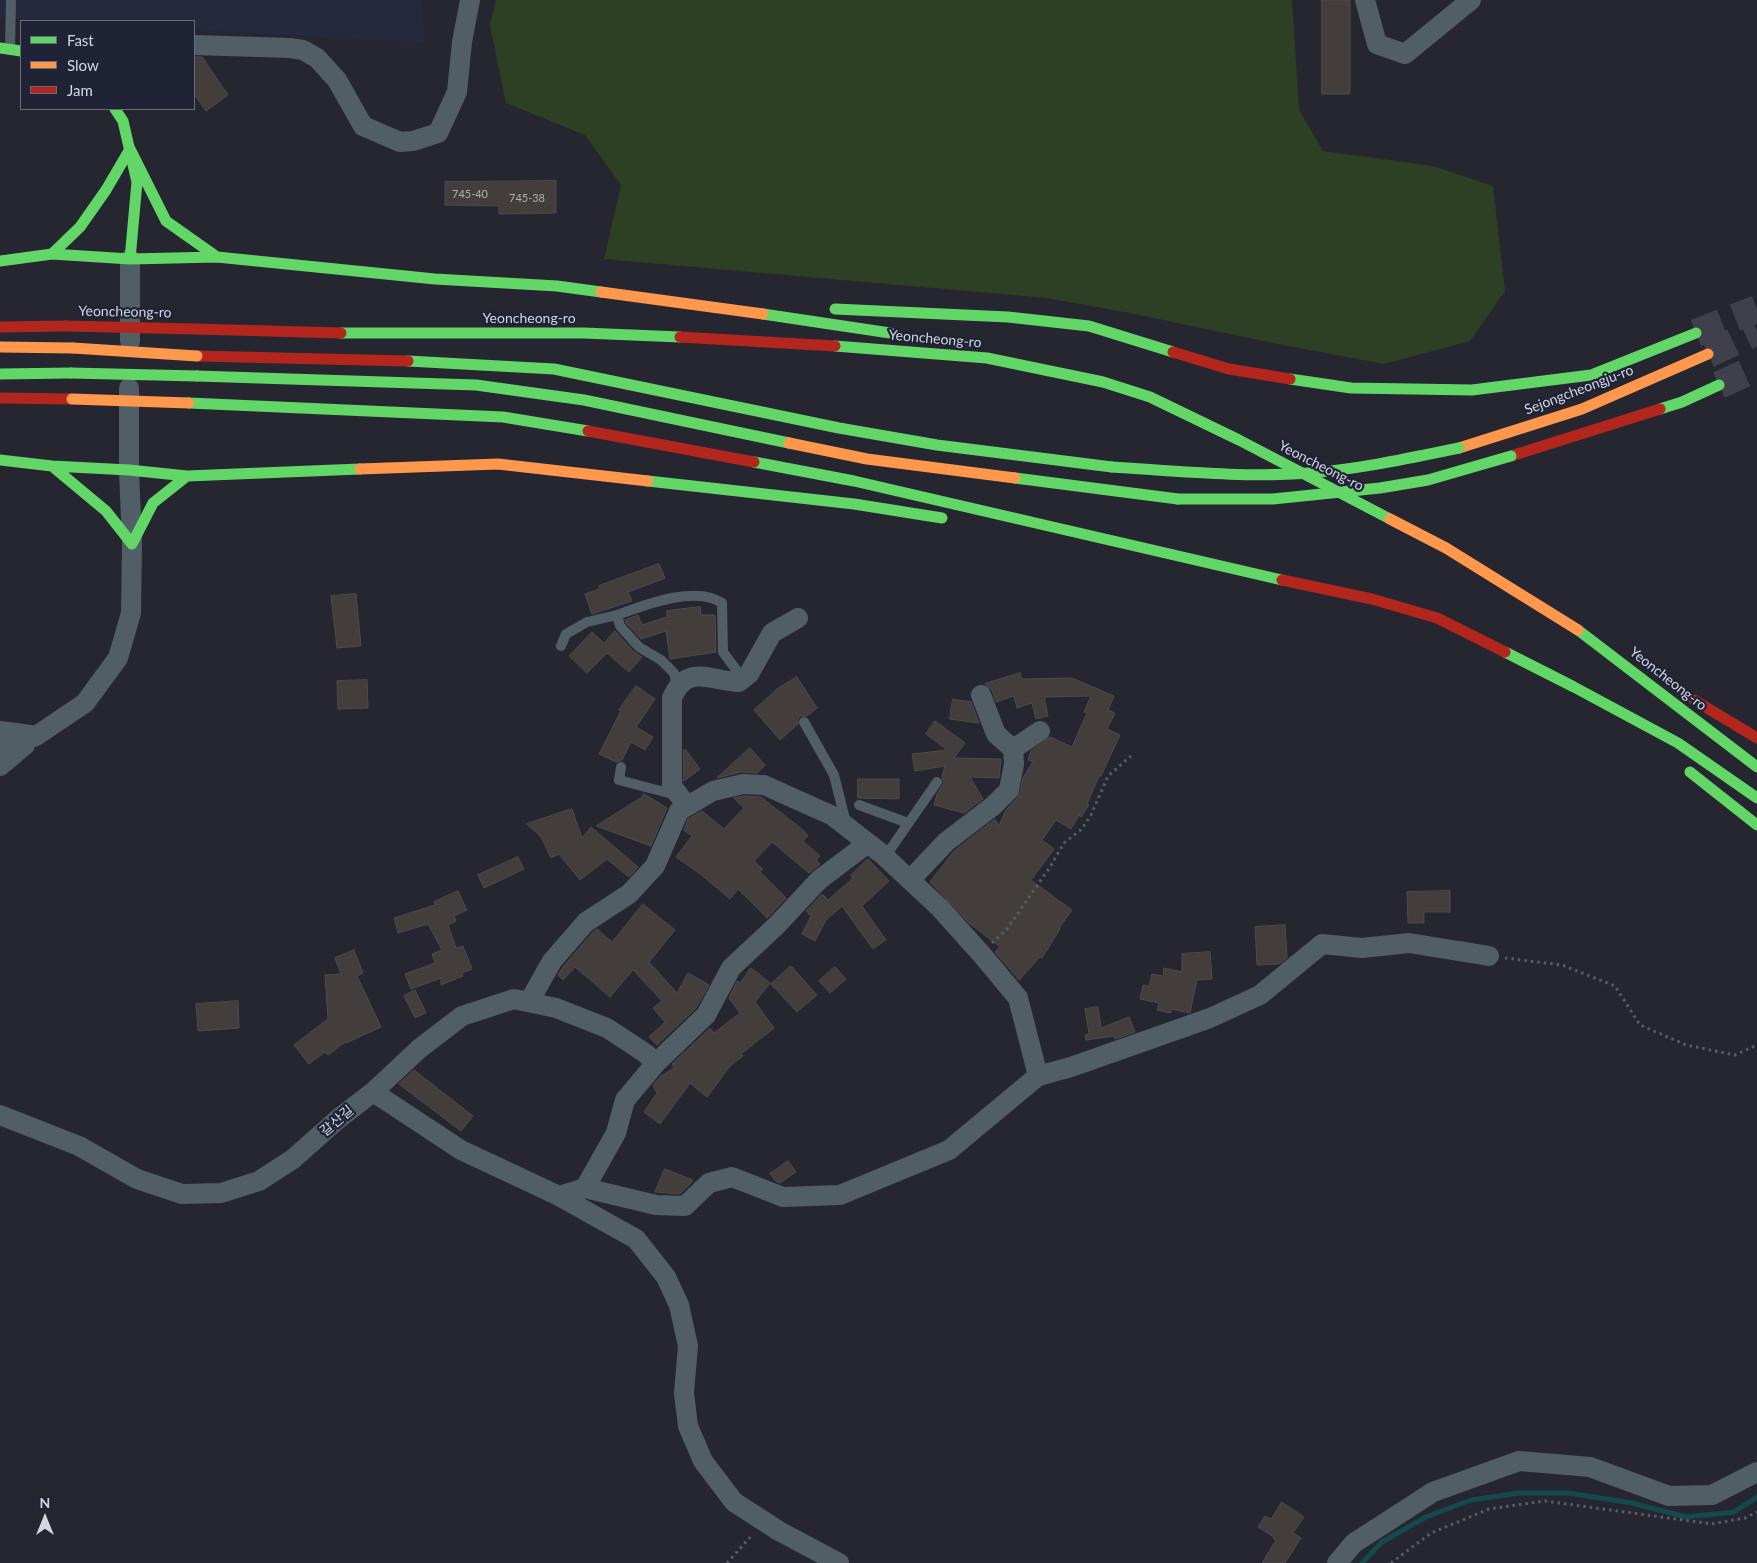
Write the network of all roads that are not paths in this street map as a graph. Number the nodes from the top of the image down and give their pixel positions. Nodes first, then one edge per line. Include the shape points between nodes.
1 (11, 0) edge
2 (470, 0) edge
3 (1365, 0) edge
4 (1471, 0) edge
5 (195, 45) edge
6 (10, 49) edge
7 (116, 110) edge
8 (130, 148) junction
9 (52, 254) junction
10 (217, 257) junction
11 (130, 259) junction
12 (0, 261) edge
13 (702, 304) junction
14 (799, 308) dead end
15 (828, 309) dead end
16 (0, 327) edge
17 (1696, 333) tunnel mouth
18 (897, 334) dead end
19 (954, 344) dead end
20 (0, 347) edge
21 (1708, 354) tunnel mouth
22 (0, 374) edge
23 (1103, 382) junction
24 (1719, 385) tunnel mouth
25 (0, 398) edge
26 (0, 460) edge
27 (52, 466) junction
28 (129, 470) junction
29 (187, 476) junction
30 (950, 519) dead end
31 (1008, 528) dead end
32 (132, 544) junction
33 (1171, 554) junction
34 (617, 615) junction
35 (798, 618) dead end
36 (1582, 633) junction
37 (561, 646) dead end
38 (743, 679) junction
39 (1666, 683) dead end
40 (677, 686) junction
41 (1574, 687) junction
42 (1682, 693) dead end
43 (982, 695) dead end
44 (804, 722) dead end
45 (1040, 730) dead end
46 (0, 731) edge
47 (36, 736) junction
48 (1643, 738) dead end
49 (1757, 738) edge
50 (0, 749) edge
51 (1013, 749) junction
52 (0, 766) edge
53 (1682, 766) dead end
54 (622, 767) dead end
55 (1757, 767) edge
56 (937, 782) dead end
57 (1757, 798) edge
58 (683, 801) junction
59 (860, 805) dead end
60 (908, 823) junction
61 (1757, 825) edge
62 (847, 827) junction
63 (868, 844) junction
64 (885, 857) junction
65 (910, 880) junction
66 (1460, 951) dead end
67 (529, 1002) junction
68 (656, 1063) junction
69 (1038, 1076) junction
70 (373, 1092) junction
71 (0, 1115) edge
72 (585, 1188) junction
73 (559, 1196) junction
74 (1757, 1472) edge
75 (839, 1563) edge
76 (1337, 1563) edge

1 - 6 lane
2 - 5 street via 462,42 458,92 438,133 413,141 400,142 362,126 337,80 316,58 303,50
3 - 4 street via 1377,44 1405,54
7 - 8 main road via 123,121
8 - 9 main road via 80,227
8 - 10 main road via 166,221
8 - 11 main road via 137,182
9 - 11 main road
9 - 12 main road
10 - 11 main road
10 - 13 main road via 435,279 557,286
11 - 28 street
13 - 14 main road
13 - 18 main road
15 - 17 main road via 1008,316 1089,326 1229,368 1351,388 1472,390 1591,375
16 - 23 main road, Yeoncheong-ro, bridge via 386,334 584,333 771,341 987,358
19 - 23 main road via 1002,352
20 - 21 main road, Sejongcheongju-ro, bridge via 423,361 554,369 937,445 1112,467 1236,474 1309,472 1384,464 1459,448 1582,408
22 - 24 main road, bridge via 71,373 476,385 584,400 867,459 1178,498 1273,499 1428,480 1682,402
23 - 36 main road, Yeoncheong-ro via 1168,405 1446,548
25 - 33 main road, bridge via 503,417 854,481
26 - 27 main road
27 - 28 main road
27 - 32 main road via 106,510
28 - 29 main road
28 - 32 street
29 - 30 main road via 498,464 854,504
29 - 32 main road via 153,503
31 - 33 main road
32 - 47 street via 131,613 118,658 85,703
33 - 41 main road via 1372,599 1437,618
34 - 37 lane via 587,622 566,634
34 - 38 lane via 676,598 713,597 722,602 723,652
34 - 40 lane via 620,626 639,647 661,660 674,673
35 - 38 street via 772,633
36 - 39 main road
36 - 55 main road, Yeoncheong-ro
38 - 40 street via 726,682 704,676 690,677
40 - 58 street via 672,698 672,786
41 - 48 main road
41 - 57 main road via 1678,743
42 - 49 main road
43 - 51 street via 996,734
44 - 62 lane via 834,775
45 - 51 street
46 - 47 street
47 - 50 street
47 - 52 street
51 - 65 street via 1009,790 946,842
53 - 61 main road
54 - 58 lane via 619,780
56 - 60 lane
58 - 62 street via 743,784 764,785 833,816
58 - 67 street via 655,866 629,894 586,922 552,961
59 - 60 lane
60 - 64 lane
62 - 63 street
63 - 64 street
63 - 68 street via 819,880 731,968 706,1014
64 - 65 street
65 - 69 street via 940,908 1018,998
66 - 69 street via 1489,956 1409,943 1362,948 1322,944 1260,995 1210,1018
67 - 68 street, 갈산길 via 556,1008 608,1028
67 - 70 street, 갈산길 via 514,999 462,1016 419,1049
68 - 72 street via 625,1100 616,1132
69 - 72 street via 949,1150 840,1195 783,1196 732,1177 709,1182 685,1206 656,1205
70 - 71 street, 갈산길 via 338,1118 294,1159 259,1181 221,1194 182,1194 137,1179 79,1146
70 - 73 street via 461,1150
72 - 73 street
73 - 75 street via 636,1239 666,1277 679,1305 688,1346 684,1393 688,1426 703,1461 734,1502
74 - 76 street via 1712,1495 1669,1496 1590,1467 1519,1461 1433,1492 1354,1543

